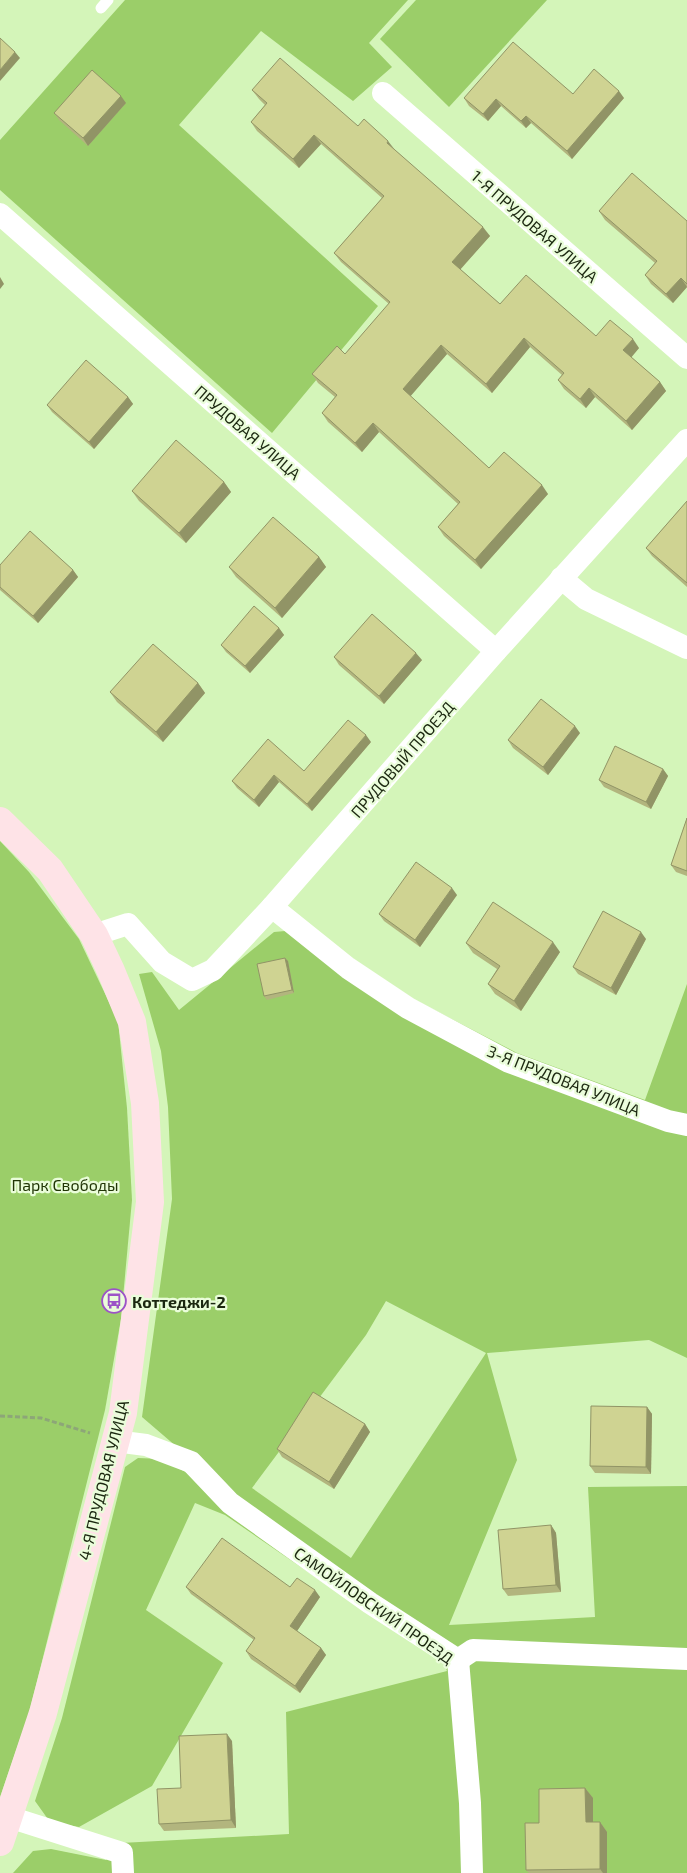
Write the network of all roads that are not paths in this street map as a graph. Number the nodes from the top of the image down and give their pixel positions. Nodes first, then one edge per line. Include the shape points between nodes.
1 (383, 93) dead end
2 (0, 214) edge
3 (687, 358) edge
4 (687, 440) edge
5 (561, 578) junction
6 (687, 648) edge
7 (496, 651) junction
8 (0, 821) edge
9 (272, 907) junction
10 (94, 935) junction
11 (687, 1125) edge
12 (115, 1441) junction
13 (687, 1659) edge
14 (458, 1660) junction
15 (4, 1830) edge
16 (123, 1873) edge
17 (472, 1873) edge

1 - 3 street, 1-Я ПРУДОВАЯ УЛИЦА
2 - 7 street, ПРУДОВАЯ УЛИЦА
4 - 5 street, ПРУДОВЫЙ ПРОЕЗД
5 - 6 street via 586,599
5 - 7 street, ПРУДОВЫЙ ПРОЕЗД
7 - 9 street, ПРУДОВЫЙ ПРОЕЗД
8 - 10 main road, 4-Я ПРУДОВАЯ УЛИЦА via 50,870
9 - 10 street, ПРУДОВЫЙ ПРОЕЗД via 213,970 192,980 162,962 128,924
9 - 11 street, 3-Я ПРУДОВАЯ УЛИЦА via 348,968 408,1008 509,1062 668,1121
10 - 12 main road, 4-Я ПРУДОВАЯ УЛИЦА via 132,1022 145,1104 150,1202 122,1413
12 - 14 street, САМОЙЛОВСКИЙ ПРОЕЗД via 146,1445 191,1462 230,1503 370,1603
12 - 15 main road, 4-Я ПРУДОВАЯ УЛИЦА via 43,1713
13 - 14 street via 472,1650
14 - 17 street, САМОЙЛОВСКИЙ ПРОЕЗД via 470,1803
15 - 16 street via 122,1853

